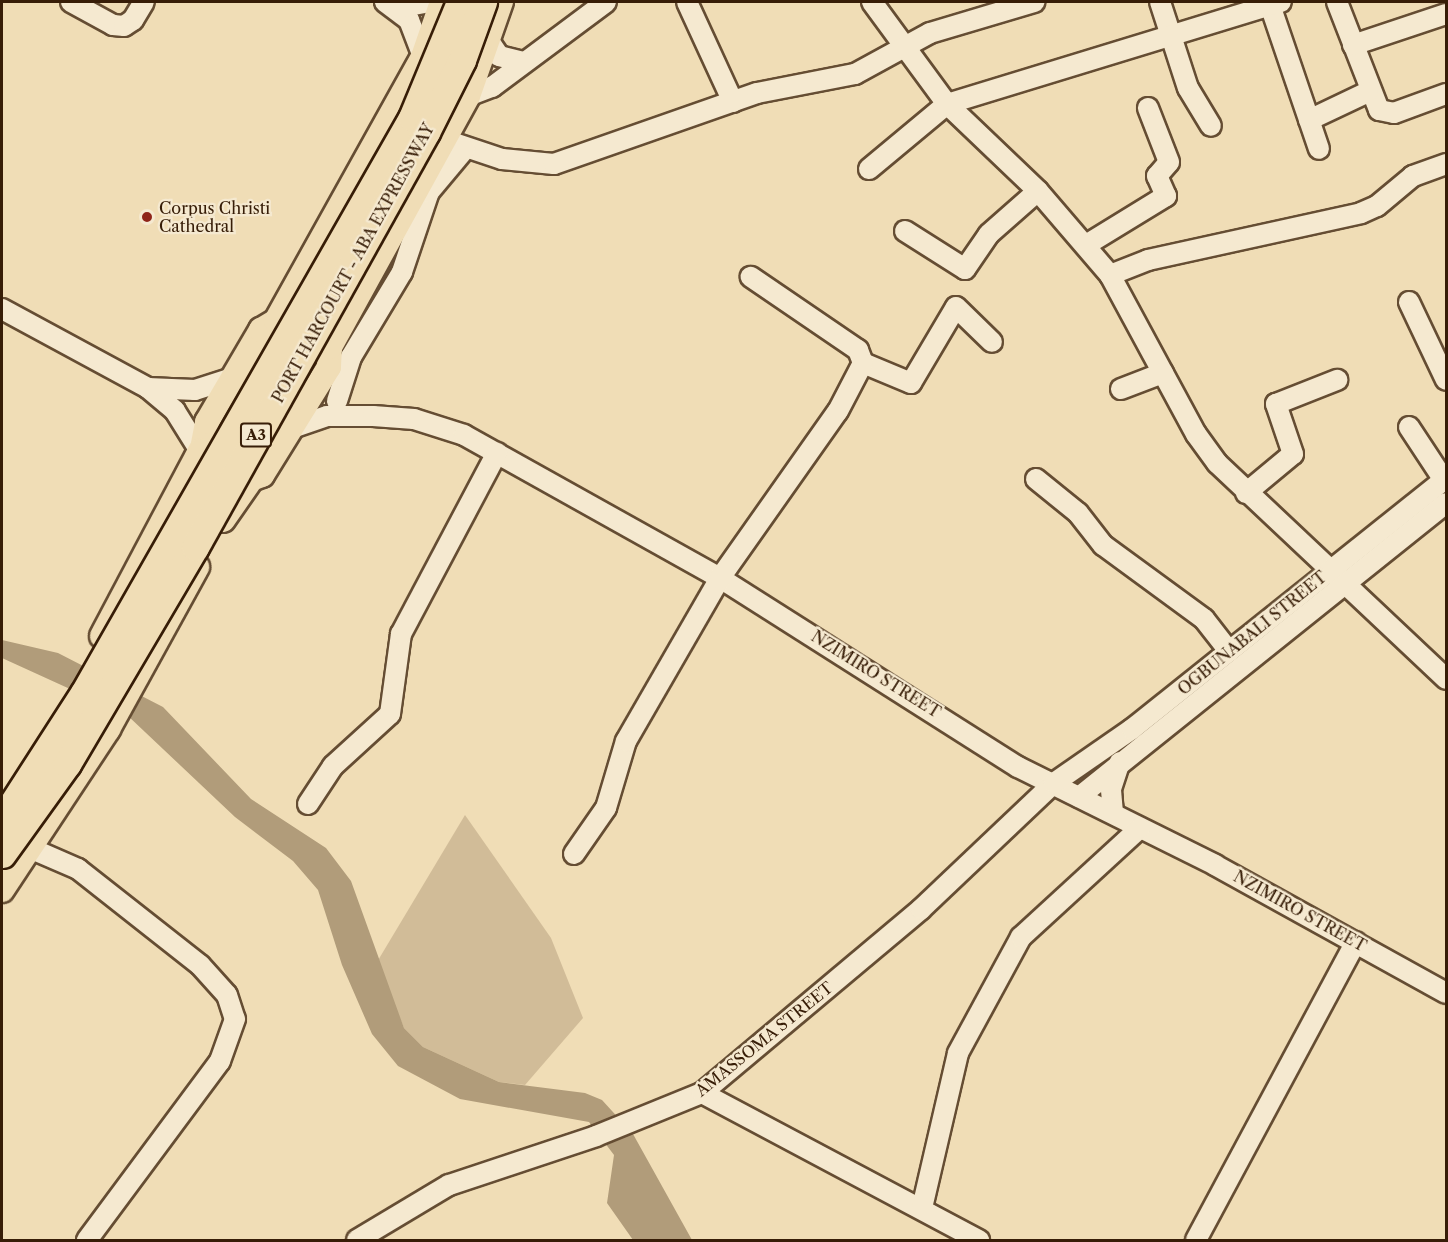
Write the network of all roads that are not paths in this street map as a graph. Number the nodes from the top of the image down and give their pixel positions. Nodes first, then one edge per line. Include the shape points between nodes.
1 (71, 2) edge
2 (144, 2) edge
3 (428, 2) edge
4 (442, 2) edge
5 (460, 2) edge
6 (483, 2) edge
7 (501, 2) edge
8 (606, 2) edge
9 (687, 2) edge
10 (872, 2) edge
11 (1034, 2) edge
12 (1160, 2) edge
13 (1337, 2) edge
14 (1274, 3) edge
15 (391, 5) edge
16 (1446, 14) edge
17 (1170, 38) junction
18 (489, 40) junction
19 (1353, 45) junction
20 (905, 50) junction
21 (423, 57) junction
22 (523, 62) junction
23 (1368, 92) junction
24 (1446, 94) edge
25 (468, 96) junction
26 (733, 102) junction
27 (947, 104) junction
28 (1148, 108) dead end
29 (1309, 120) junction
30 (1211, 126) dead end
31 (455, 144) junction
32 (1319, 149) dead end
33 (1446, 164) edge
34 (869, 169) dead end
35 (1038, 191) junction
36 (905, 231) dead end
37 (1086, 244) junction
38 (1110, 275) junction
39 (751, 277) dead end
40 (1409, 302) dead end
41 (2, 309) edge
42 (276, 321) junction
43 (992, 342) dead end
44 (330, 347) junction
45 (863, 363) junction
46 (1163, 373) junction
47 (325, 374) junction
48 (232, 378) junction
49 (1338, 380) dead end
50 (1446, 380) edge
51 (148, 388) junction
52 (1121, 389) dead end
53 (337, 401) junction
54 (373, 416) junction
55 (1409, 427) dead end
56 (292, 428) junction
57 (200, 451) junction
58 (496, 453) junction
59 (1036, 479) dead end
60 (1445, 479) edge
61 (250, 481) junction
62 (1246, 493) junction
63 (1446, 503) edge
64 (1332, 569) junction
65 (720, 578) junction
66 (1348, 584) junction
67 (1229, 651) junction
68 (1446, 679) edge
69 (1119, 762) junction
70 (1054, 783) junction
71 (1079, 797) junction
72 (2, 799) edge
73 (308, 804) dead end
74 (1113, 813) junction
75 (2, 820) edge
76 (1140, 828) junction
77 (32, 849) junction
78 (2, 854) edge
79 (574, 854) dead end
80 (2, 890) edge
81 (1356, 942) junction
82 (1446, 993) edge
83 (702, 1093) junction
84 (922, 1208) junction
85 (87, 1240) edge
86 (357, 1240) edge
87 (979, 1240) edge
88 (1196, 1240) edge

1 - 2 street via 113,25 124,26 133,20
3 - 15 street
4 - 21 main road
5 - 75 highway, PORT HARCOURT - ABA EXPRESSWAY / A3, bridge via 442,56 412,118 90,682
6 - 78 highway, PORT HARCOURT - ABA EXPRESSWAY / A3, bridge via 462,60 426,132 195,547 67,764
7 - 18 main road
8 - 22 street
9 - 26 street
10 - 20 street
11 - 20 street via 930,33
12 - 17 street
13 - 19 street
14 - 17 street
14 - 29 street
15 - 21 street via 414,30
16 - 19 street
17 - 27 street
17 - 30 street via 1188,88
18 - 22 street via 500,56
18 - 25 main road
19 - 23 street
20 - 26 street via 855,74 800,83
20 - 27 street
21 - 42 main road
22 - 25 street via 480,95
23 - 24 street via 1386,113
23 - 29 street
25 - 31 main road
26 - 31 street via 554,164 502,159
27 - 34 street
27 - 35 street
28 - 37 street via 1169,162 1157,176 1166,196
29 - 32 street
31 - 44 main road
31 - 53 street via 429,192 402,272 351,357
33 - 38 street via 1413,176 1377,206 1361,213 1148,260
35 - 36 street via 989,234 965,268
35 - 37 street
37 - 38 street
38 - 46 street
39 - 45 street via 858,350
40 - 50 street
41 - 51 street
42 - 44 main road via 308,323
42 - 48 main road via 261,330
43 - 45 street via 956,307 910,383
44 - 47 main road
45 - 65 street via 838,411
46 - 52 street
46 - 62 street via 1196,434
47 - 53 street
47 - 56 main road
48 - 51 street via 195,390
48 - 57 main road via 203,430
49 - 62 street via 1276,404 1293,454
51 - 57 street via 175,411
53 - 54 street
54 - 56 street, NZIMIRO STREET via 327,416
54 - 58 street, NZIMIRO STREET via 442,426
55 - 60 street
56 - 61 main road via 267,469
57 - 61 main road via 205,469 218,480
57 - 72 main road via 97,646
58 - 65 street, NZIMIRO STREET
58 - 73 street via 401,634 390,714 333,766
59 - 67 street via 1078,513 1103,545 1204,619
60 - 64 street, OGBUNABALI STREET
61 - 77 main road via 232,505 108,729
62 - 64 street
63 - 66 street, OGBUNABALI STREET
64 - 66 street
64 - 67 street, OGBUNABALI STREET
65 - 70 street, NZIMIRO STREET via 1018,767
65 - 79 street via 626,741 606,808
66 - 68 street
66 - 69 street, OGBUNABALI STREET
67 - 70 street, OGBUNABALI STREET via 1111,746
69 - 71 street, OGBUNABALI STREET
69 - 74 street via 1111,789
70 - 71 street, NZIMIRO STREET
70 - 83 street, AMASSOMA STREET via 921,909
71 - 74 street, NZIMIRO STREET
74 - 76 street, NZIMIRO STREET
76 - 81 street, NZIMIRO STREET
76 - 84 street via 1021,937 958,1053
77 - 80 main road
77 - 85 street via 78,869 201,965 227,995 235,1018 220,1061
81 - 82 street, NZIMIRO STREET
81 - 88 street
83 - 84 street
83 - 86 street, AMASSOMA STREET via 596,1136 449,1185
84 - 87 street

